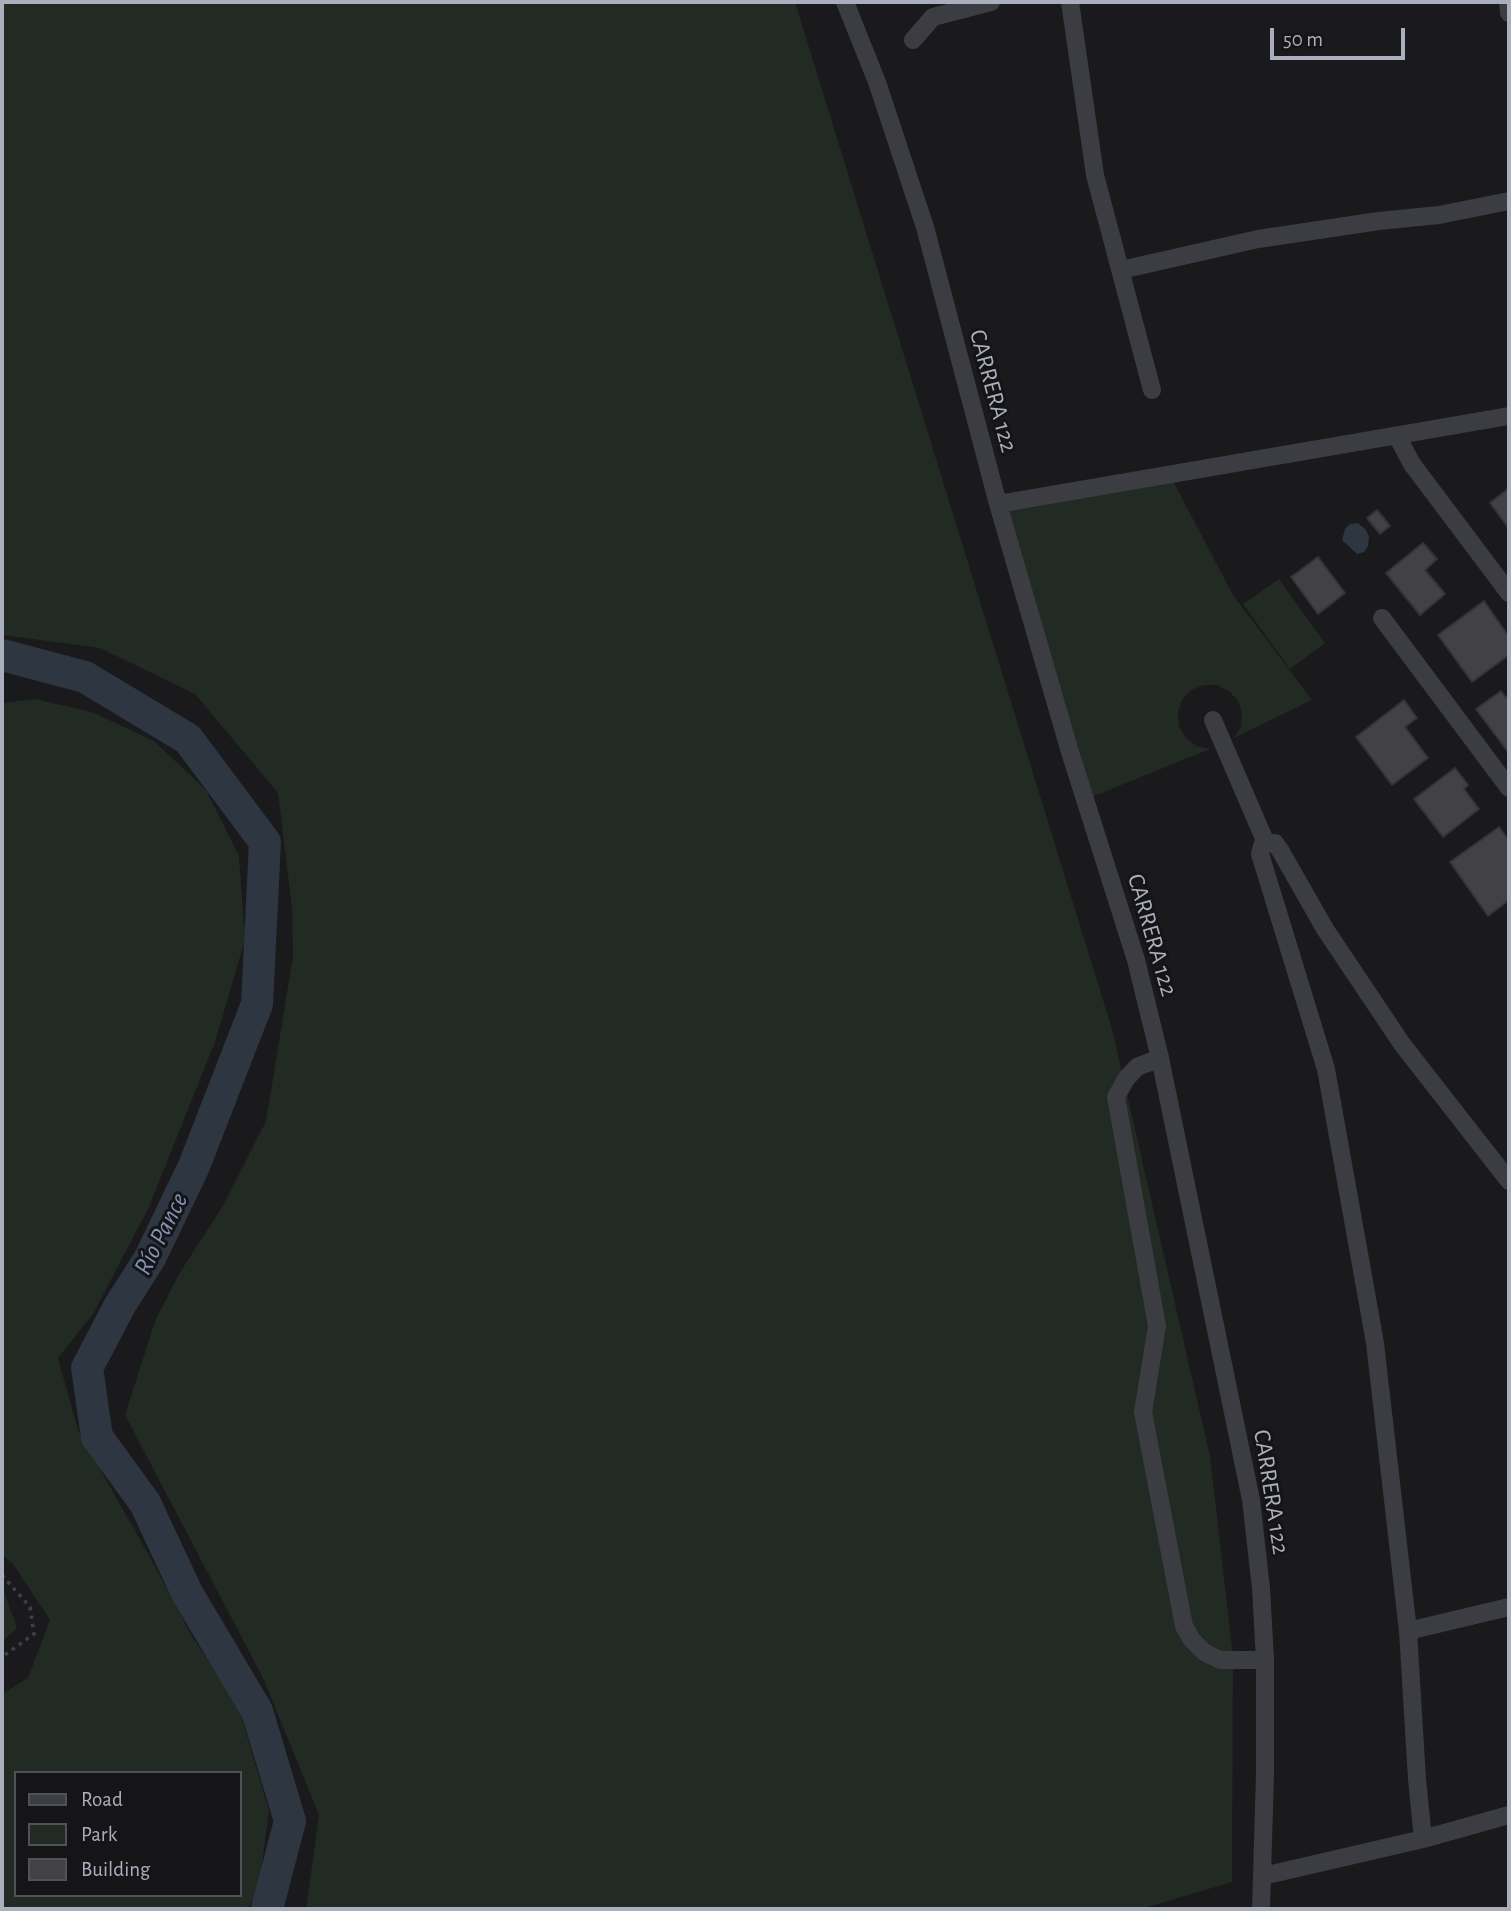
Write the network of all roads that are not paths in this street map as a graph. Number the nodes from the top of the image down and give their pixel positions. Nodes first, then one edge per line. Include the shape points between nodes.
1 (845, 2) edge
2 (991, 2) edge
3 (1070, 2) edge
4 (1508, 2) edge
5 (1509, 13) edge
6 (913, 40) dead end
7 (1509, 201) edge
8 (1121, 270) junction
9 (1152, 390) dead end
10 (1509, 416) edge
11 (1397, 436) junction
12 (998, 504) junction
13 (1509, 593) edge
14 (1382, 618) dead end
15 (1213, 720) dead end
16 (1509, 788) edge
17 (1266, 843) junction
18 (1160, 1058) junction
19 (1509, 1181) edge
20 (1509, 1607) edge
21 (1408, 1631) junction
22 (1265, 1660) junction
23 (1509, 1815) edge
24 (1423, 1839) junction
25 (1263, 1876) junction
26 (1261, 1909) edge

1 - 12 street, CARRERA 122 via 925,227
2 - 6 street via 933,18
3 - 8 street via 1095,175
4 - 5 street
7 - 8 street via 1258,239
8 - 9 street
10 - 11 street
11 - 12 street
11 - 13 street via 1412,464
12 - 18 street, CARRERA 122 via 1136,960
14 - 16 street
15 - 17 street
17 - 19 street via 1275,843 1325,929 1402,1044
17 - 21 street via 1260,854 1326,1069 1375,1343
18 - 22 street, CARRERA 122 via 1251,1500
18 - 22 street via 1138,1066 1116,1097 1157,1326 1143,1412 1184,1626 1203,1652 1220,1660
20 - 21 street
21 - 24 street
22 - 25 street, CARRERA 122
23 - 24 street
24 - 25 street
25 - 26 street, CARRERA 122

